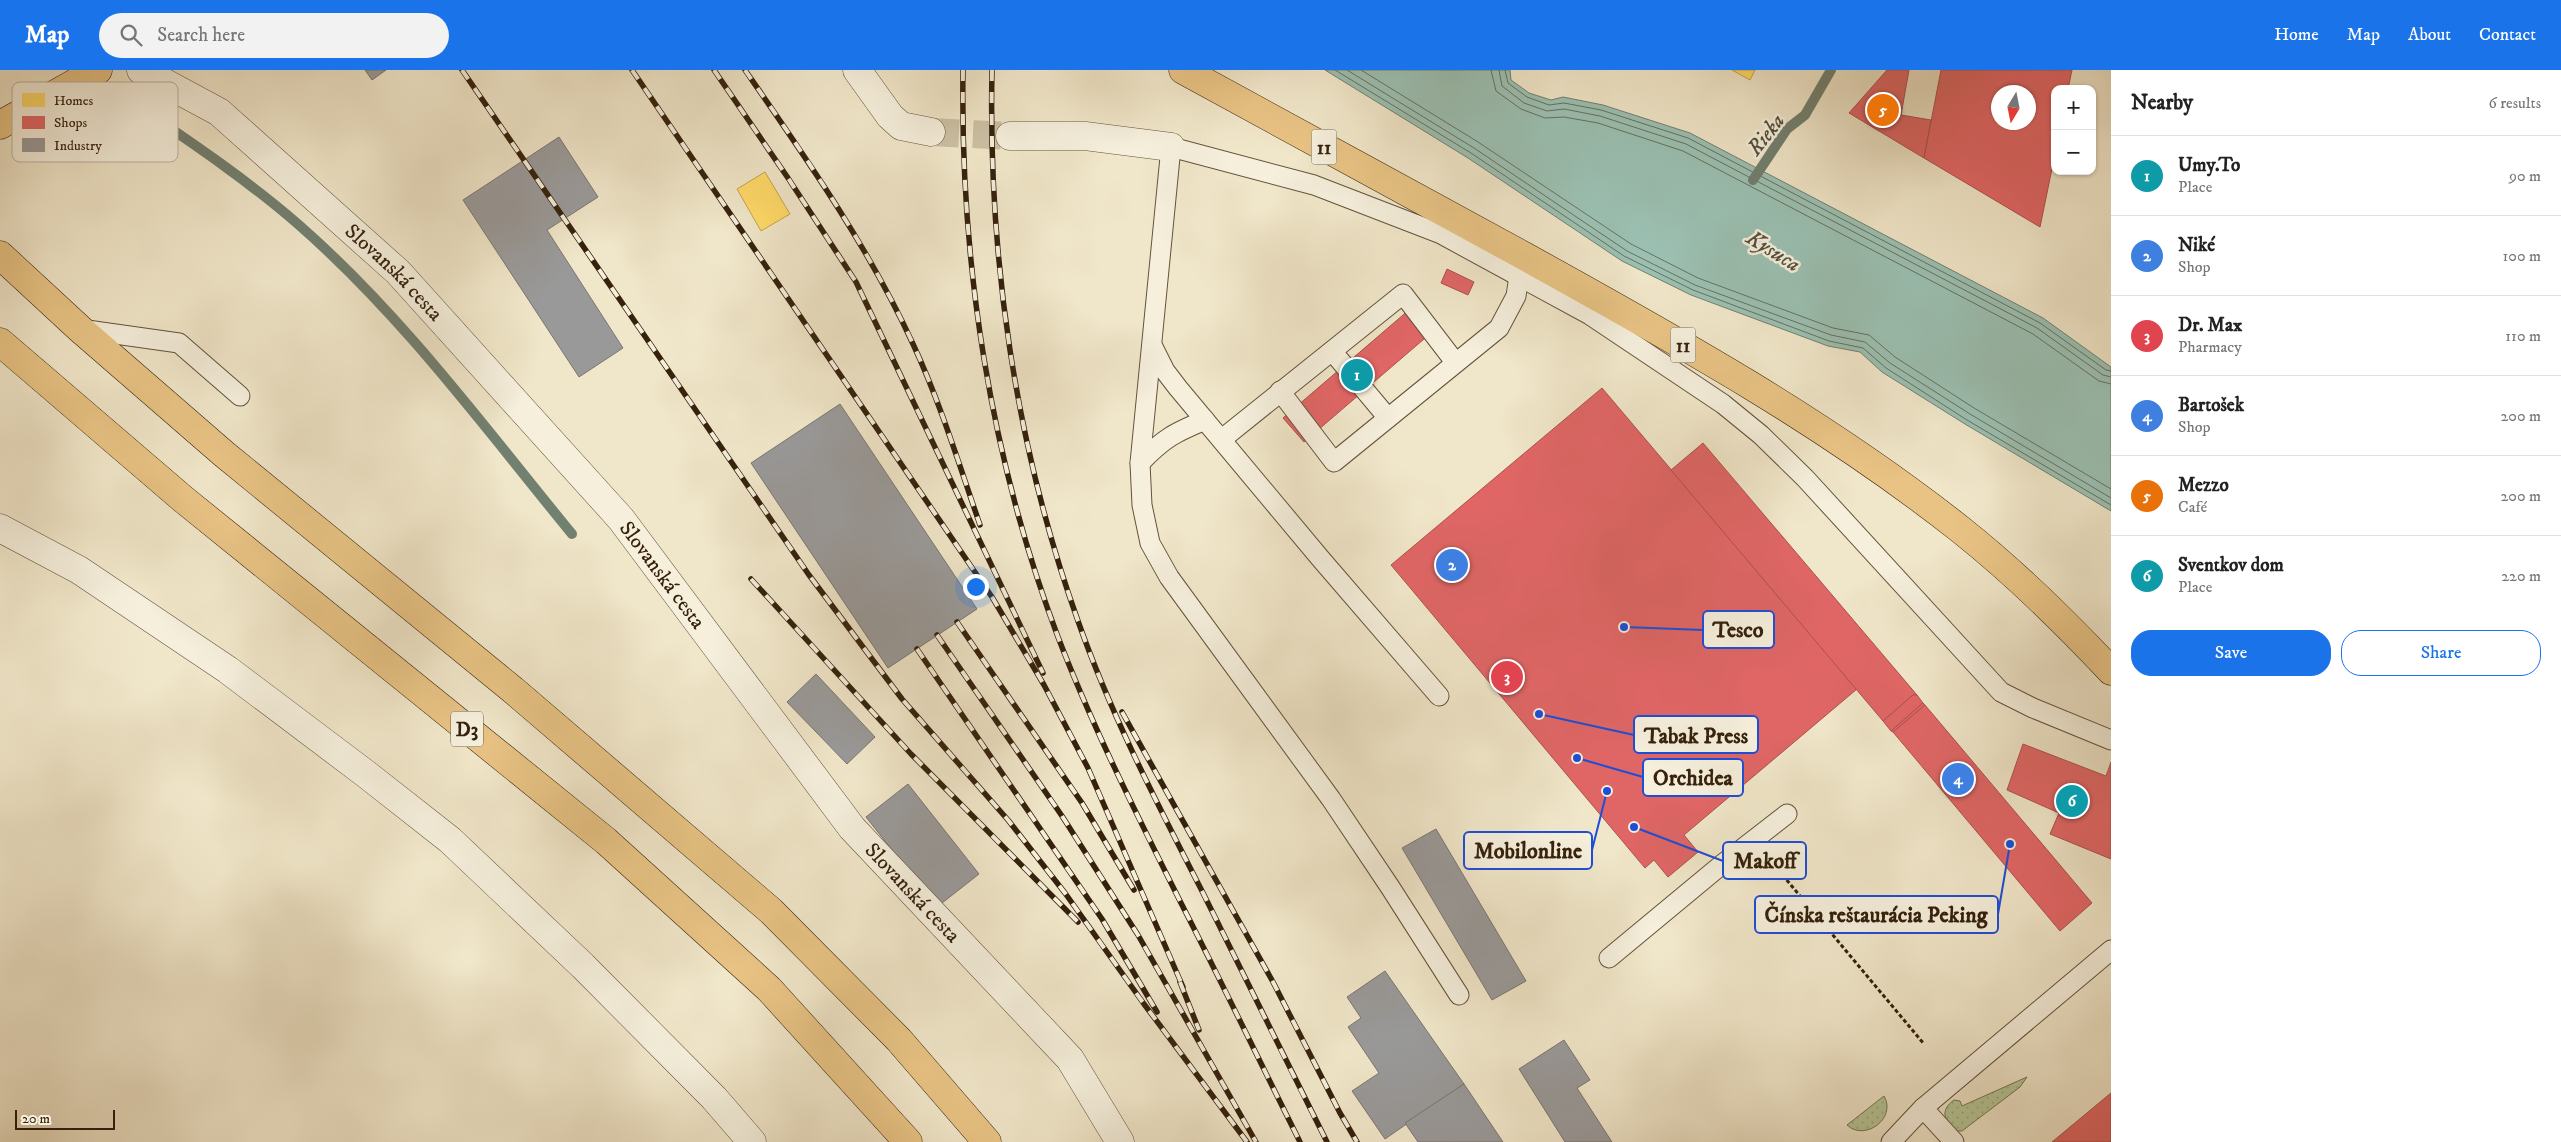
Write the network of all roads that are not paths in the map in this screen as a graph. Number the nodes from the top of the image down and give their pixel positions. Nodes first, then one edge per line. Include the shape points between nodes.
1 (98, 70) edge
2 (141, 70) edge
3 (857, 70) edge
4 (1183, 70) edge
5 (77, 82) edge
6 (163, 82) edge
7 (178, 90) edge
8 (12, 118) edge
9 (0, 125) edge
10 (931, 132) tunnel mouth
11 (1010, 136) tunnel mouth
12 (1171, 147) junction
13 (3, 258) edge
14 (1519, 276) junction
15 (80, 329) junction
16 (0, 342) edge
17 (1153, 347) junction
18 (1332, 350) junction
19 (1455, 362) junction
20 (1280, 391) junction
21 (240, 396) dead end
22 (1388, 418) junction
23 (1206, 420) junction
24 (1222, 439) junction
25 (1140, 463) junction
26 (0, 528) edge
27 (2111, 671) edge
28 (1439, 696) dead end
29 (2111, 740) edge
30 (1787, 814) dead end
31 (2111, 950) edge
32 (1609, 958) dead end
33 (1458, 995) dead end
34 (1923, 1108) junction
35 (752, 1142) edge
36 (908, 1142) edge
37 (986, 1142) edge
38 (1120, 1142) edge
39 (1891, 1142) edge
40 (1954, 1142) edge

1 - 5 main road
2 - 6 street, Slovanská cesta
3 - 10 street via 901,126
4 - 27 main road, 11 via 1691,349 1793,410 1962,531 2012,574
7 - 38 street, Slovanská cesta via 219,112 405,280 621,519 852,828 1070,1058
8 - 9 main road
11 - 12 street via 1085,136
12 - 14 lane via 1314,185 1441,234
12 - 17 lane
13 - 15 main road
14 - 19 lane via 1516,296 1499,328
14 - 29 lane via 1590,314 1723,404 1761,435 1805,478 2001,692
15 - 21 lane via 179,343
15 - 37 main road via 232,460 513,690 771,911 899,1040
16 - 36 main road, D3 via 183,499 606,841 769,989
17 - 23 lane via 1165,371
17 - 25 lane
18 - 19 lane via 1404,294
18 - 20 lane
18 - 22 lane
19 - 22 lane
20 - 22 lane via 1334,462
20 - 24 lane
23 - 24 lane
23 - 25 lane via 1174,432
24 - 28 lane
25 - 33 lane via 1142,505 1150,543 1169,577 1331,799
26 - 35 street via 78,570 228,670 450,840 584,966 714,1098
30 - 32 lane
31 - 34 lane
34 - 39 lane
34 - 40 lane

